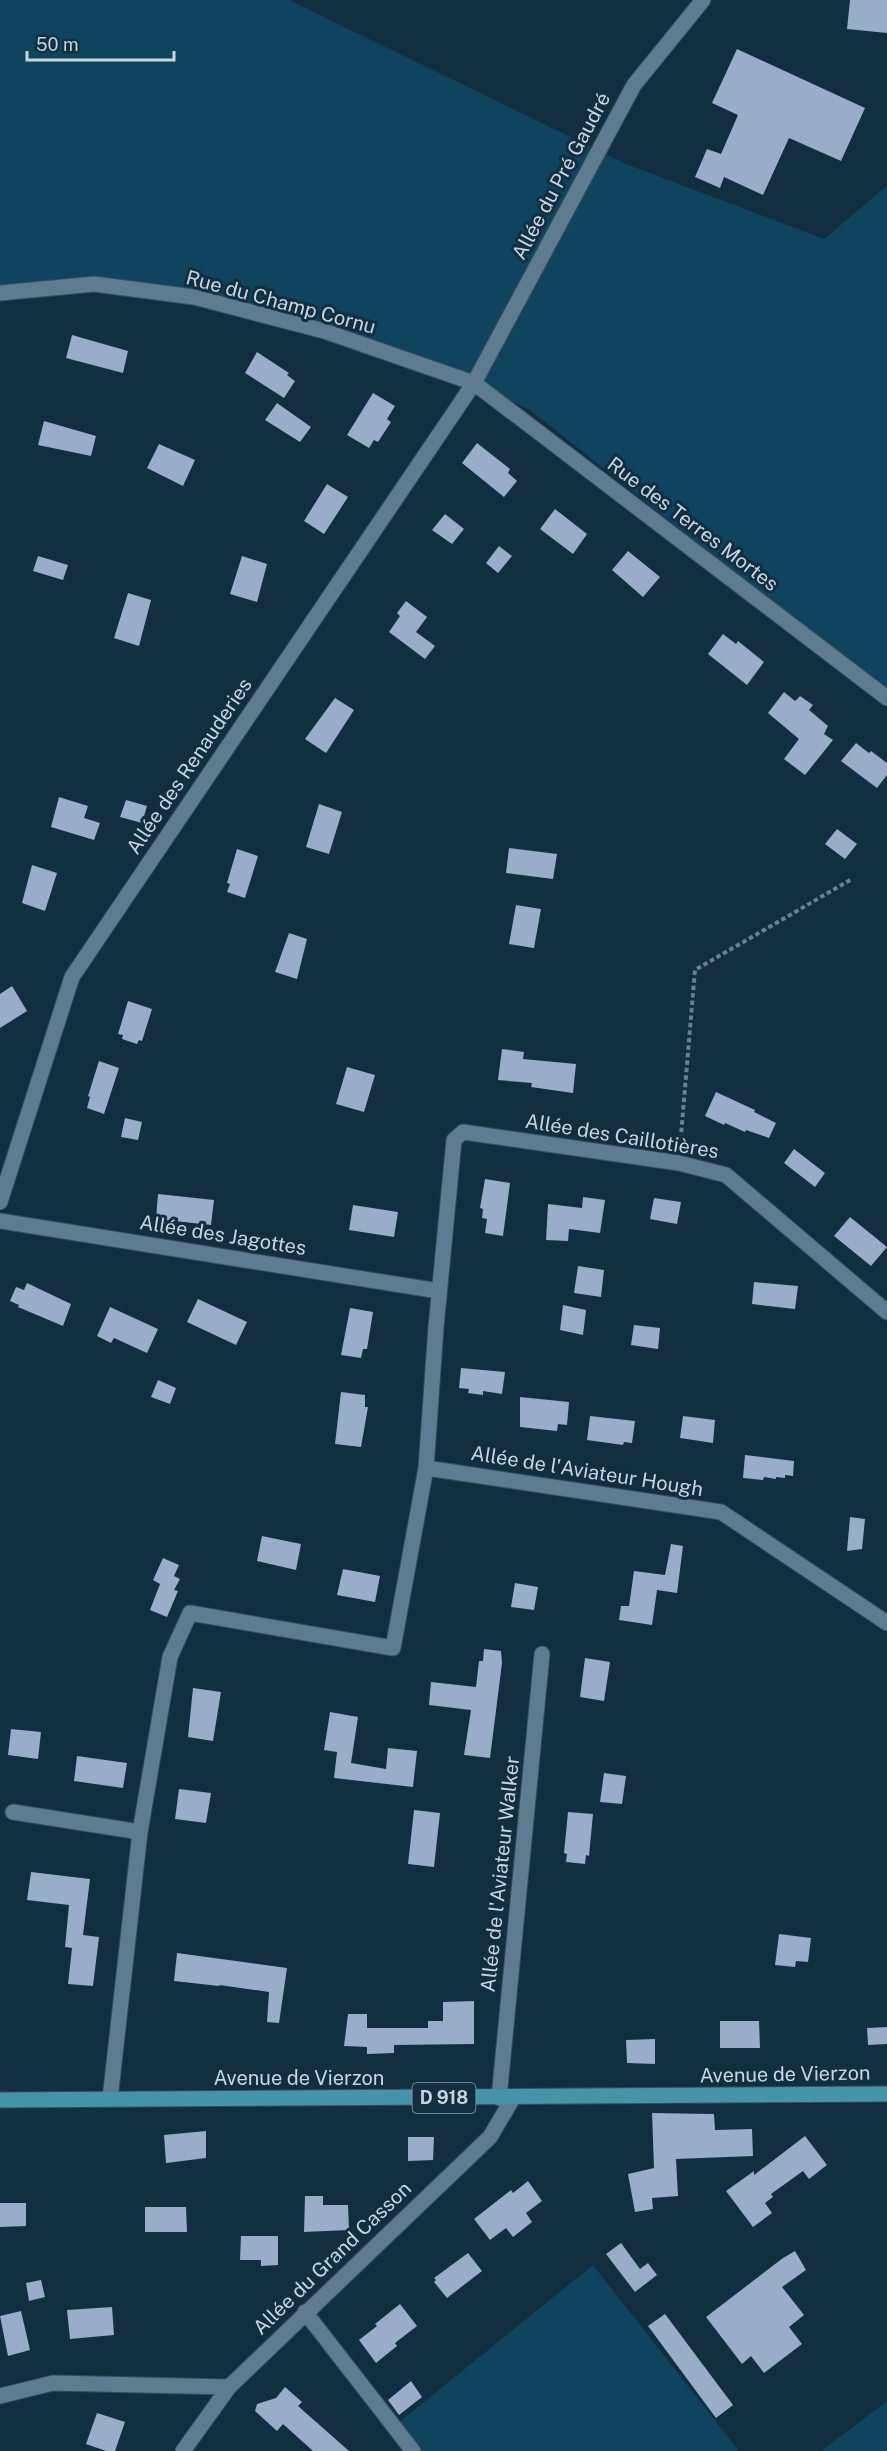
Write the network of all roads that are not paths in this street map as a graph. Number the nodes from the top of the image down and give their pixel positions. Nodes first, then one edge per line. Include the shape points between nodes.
1 (704, 0) edge
2 (0, 293) edge
3 (474, 384) junction
4 (887, 698) edge
5 (0, 1202) edge
6 (0, 1221) edge
7 (439, 1291) junction
8 (887, 1312) edge
9 (426, 1468) junction
10 (887, 1623) edge
11 (542, 1654) dead end
12 (13, 1812) dead end
13 (140, 1832) junction
14 (887, 2094) edge
15 (506, 2098) junction
16 (110, 2099) junction
17 (0, 2100) edge
18 (305, 2312) junction
19 (229, 2387) junction
20 (0, 2396) edge
21 (183, 2451) edge
22 (413, 2451) edge

1 - 3 street, Allée du Pré Gaudré via 634,85
2 - 3 street, Rue du Champ Cornu via 94,284 194,297 324,331
3 - 4 street, Rue des Terres Mortes
3 - 5 street, Allée des Renauderies via 72,978
6 - 7 street, Allée des Jagottes
7 - 8 street, Allée des Caillotières via 454,1140 463,1132 679,1163 726,1175
7 - 9 street
9 - 10 street, Allée de l'Aviateur Hough via 721,1512
9 - 13 street via 393,1648 190,1613 170,1657
11 - 15 street, Allée de l'Aviateur Walker
12 - 13 street
13 - 16 street
14 - 15 main road, Avenue de Vierzon / D 918
15 - 16 main road, Avenue de Vierzon / D 918
15 - 18 street, Allée du Grand Casson via 490,2137
16 - 17 main road, Avenue de Vierzon / D 918
18 - 19 street, Allée du Grand Casson
18 - 22 street
19 - 20 street via 53,2383
19 - 21 street, Allée du Grand Casson

